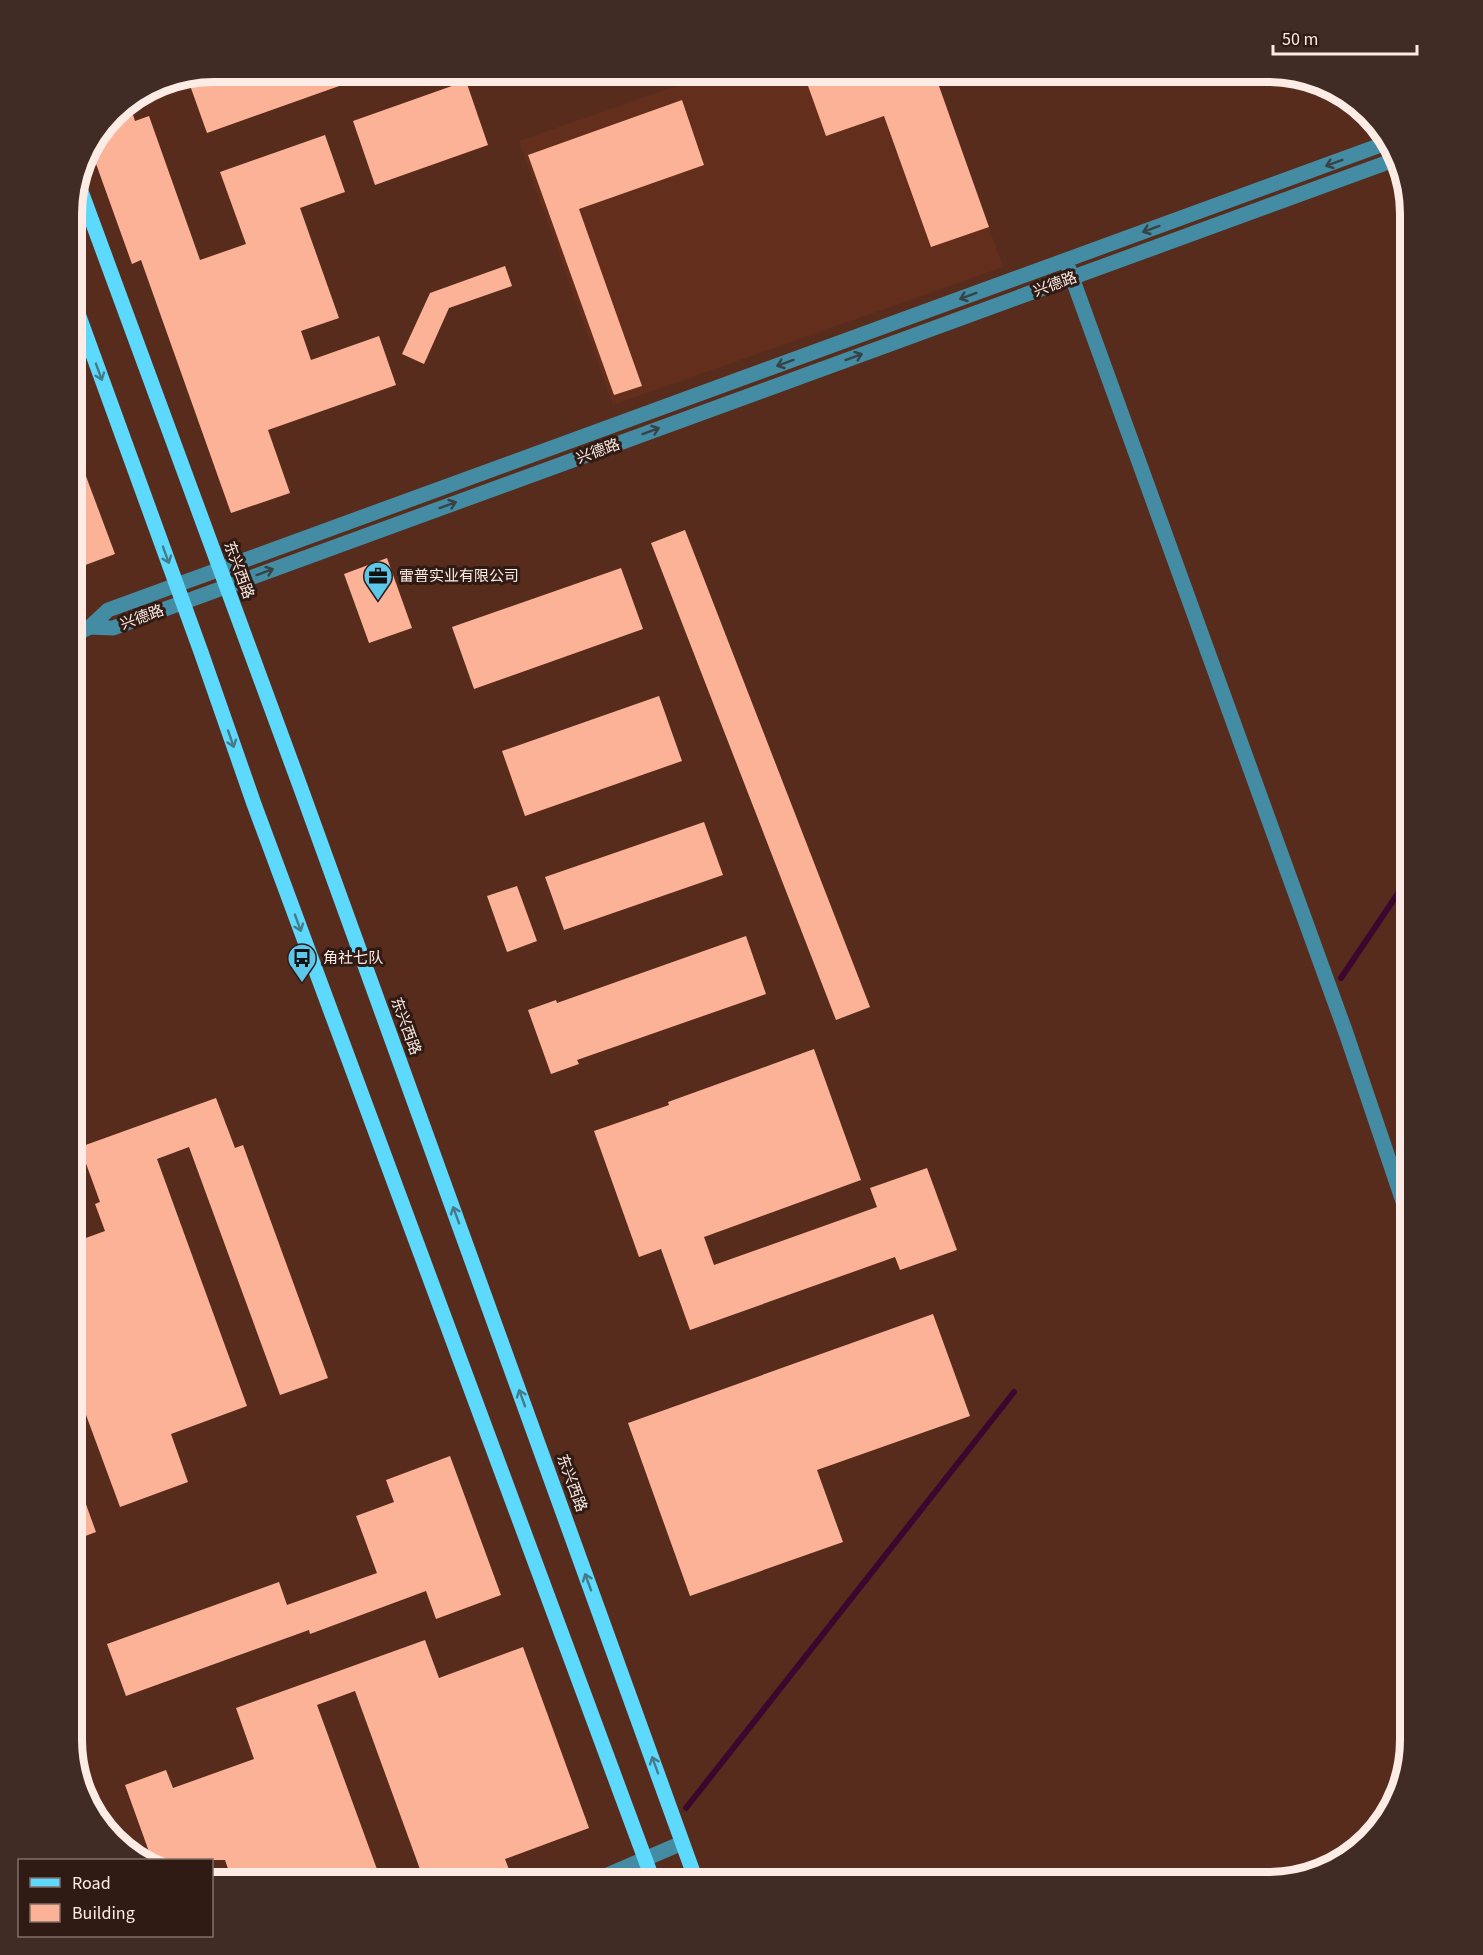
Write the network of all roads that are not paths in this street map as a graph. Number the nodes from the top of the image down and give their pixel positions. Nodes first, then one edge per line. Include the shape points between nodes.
1 (1380, 145) edge
2 (1389, 162) edge
3 (84, 199) edge
4 (1066, 261) junction
5 (1072, 278) junction
6 (83, 327) edge
7 (220, 570) junction
8 (177, 585) junction
9 (226, 587) junction
10 (183, 602) junction
11 (90, 627) junction
12 (83, 631) edge
13 (1400, 1193) edge
14 (682, 1843) junction
15 (645, 1859) junction
16 (612, 1873) edge
17 (650, 1873) edge
18 (694, 1873) edge

1 -> 4 street, 兴德路
2 - 5 street, 兴德路
3 - 7 main road, 东兴西路
4 - 5 street
4 -> 7 street, 兴德路
9 -> 5 street, 兴德路
5 - 13 street via 1346,1033
6 -> 8 main road
7 - 8 street, 兴德路
7 - 9 main road, 东兴西路
8 - 10 main road
8 - 11 street, 兴德路 via 108,610
9 - 10 street, 兴德路
14 -> 9 main road, 东兴西路
10 - 11 street, 兴德路 via 113,628
10 -> 15 main road via 254,804
11 - 12 street
14 - 15 street
14 - 18 main road, 东兴西路
15 - 16 street
15 - 17 main road

